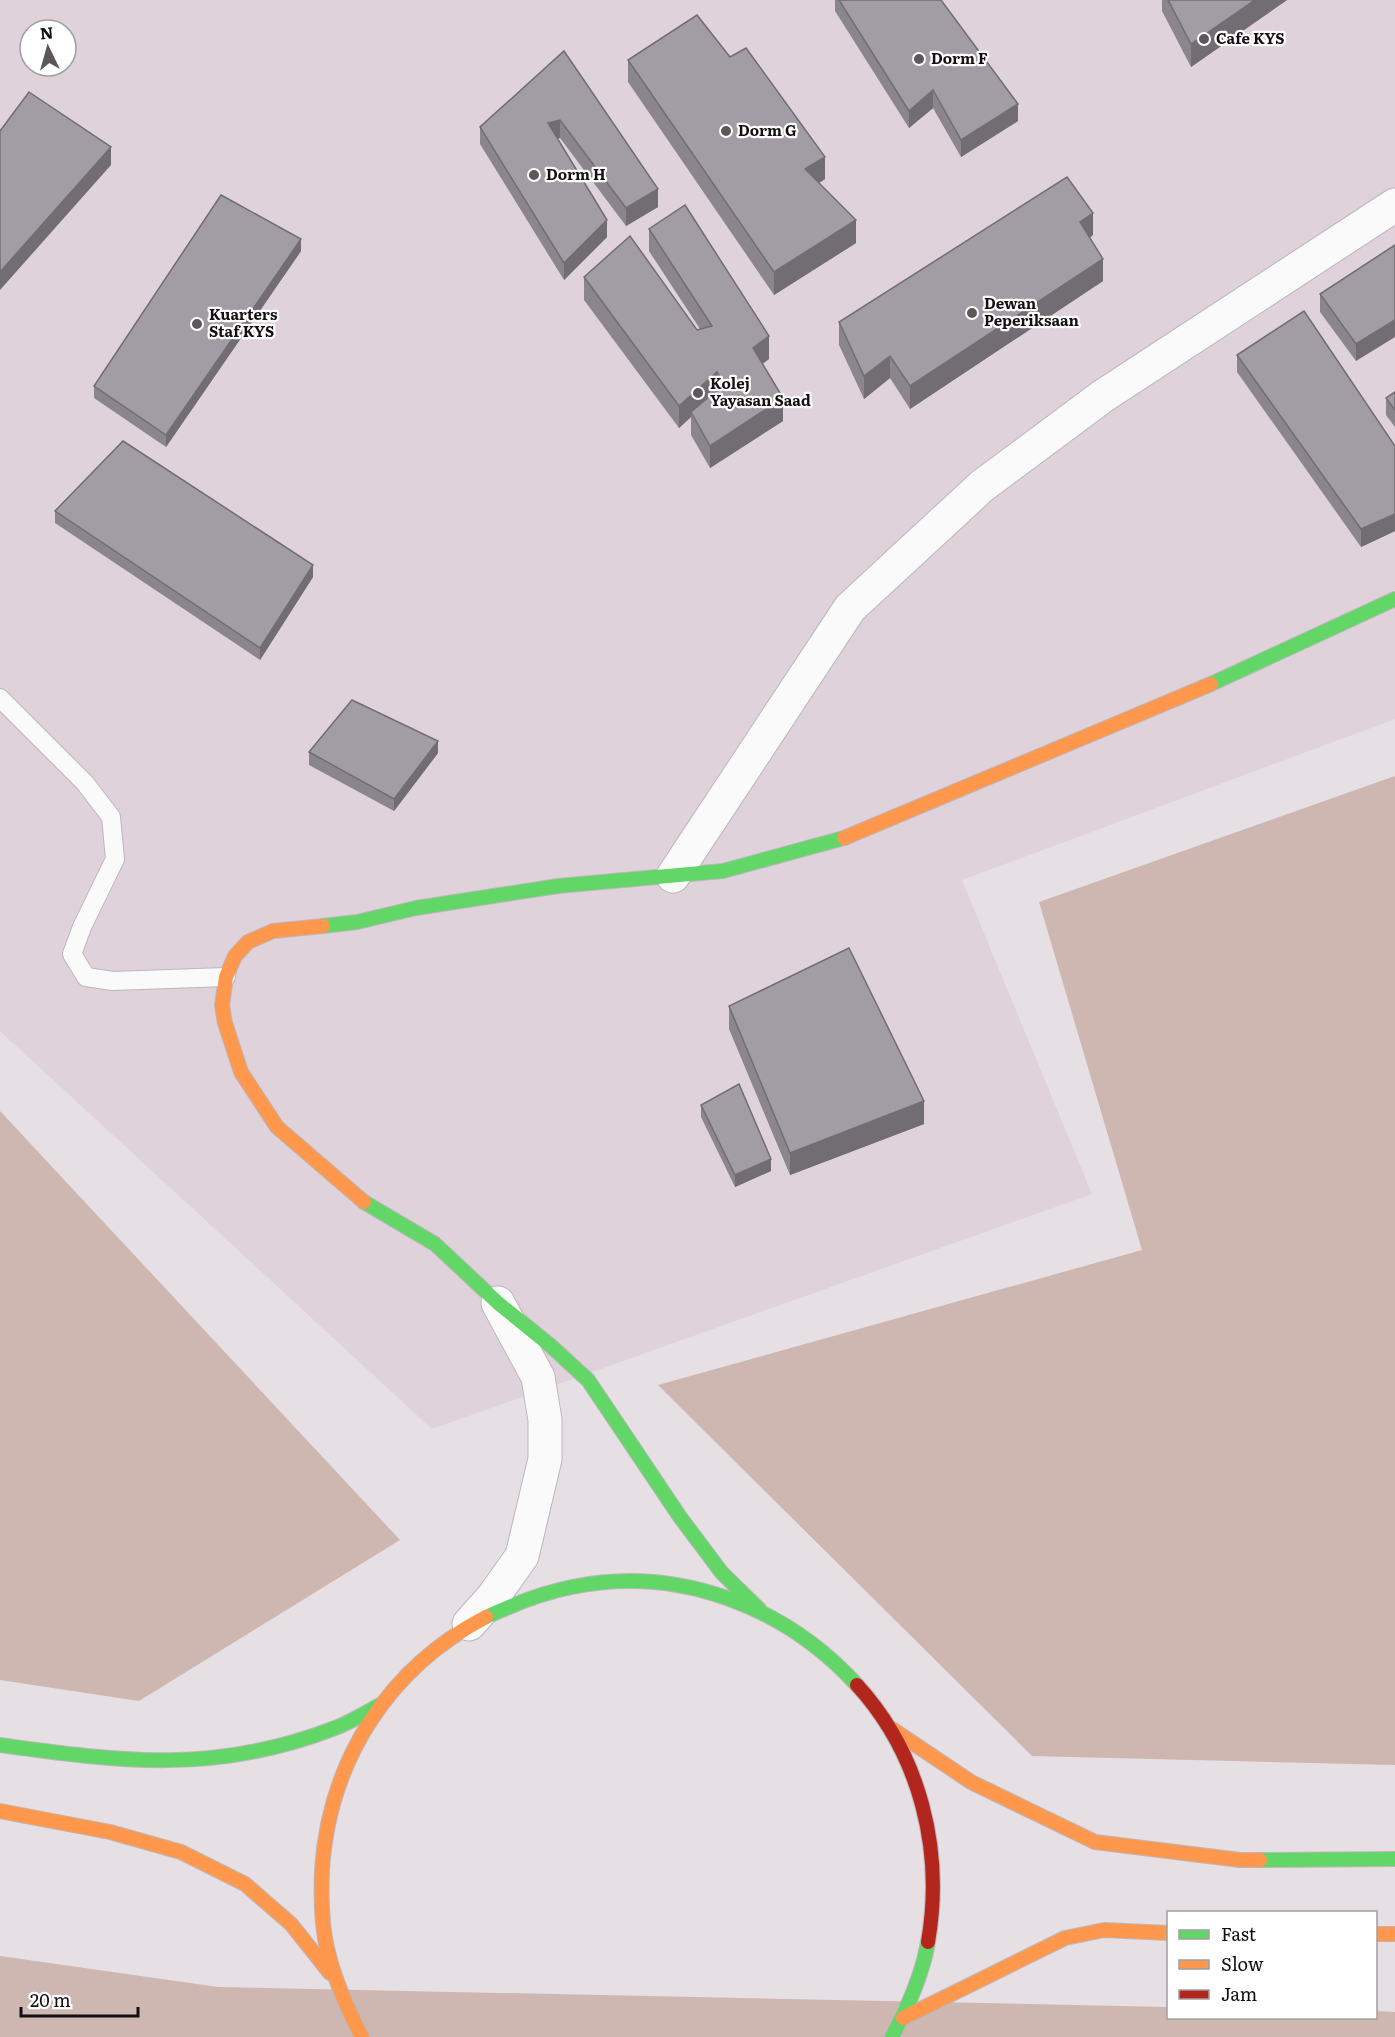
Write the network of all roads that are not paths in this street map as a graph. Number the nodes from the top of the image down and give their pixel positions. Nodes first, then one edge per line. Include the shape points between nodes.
1 (1395, 205) edge
2 (1395, 599) edge
3 (0, 698) edge
4 (673, 876) junction
5 (226, 977) junction
6 (498, 1303) junction
7 (759, 1609) junction
8 (469, 1624) junction
9 (380, 1705) junction
10 (892, 1729) junction
11 (0, 1745) edge
12 (0, 1811) edge
13 (1395, 1859) edge
14 (1167, 1933) edge
15 (1377, 1934) edge
16 (1395, 1934) edge
17 (336, 1981) junction
18 (903, 2018) junction
19 (362, 2037) edge
20 (892, 2037) edge

1 - 4 street via 1103,396 982,486 850,608
2 - 4 street via 1216,682 840,840 723,871
3 - 5 lane via 85,783 111,817 115,859 72,954 86,976 113,981
4 - 5 street via 558,886 273,932 248,942 235,956
5 - 6 street via 222,1005 241,1072 278,1127 365,1203 435,1244
6 - 7 street via 588,1380 680,1517 722,1573
6 - 8 street via 538,1377 545,1420 545,1459 522,1556
7 - 8 street via 702,1589 643,1580 582,1584 524,1599
7 - 10 street via 811,1640 856,1680
8 - 9 street via 421,1660
9 - 11 street via 328,1731 216,1759 89,1758
9 - 17 street via 350,1755 331,1809 321,1867 323,1925
10 - 13 street via 971,1782 1095,1842 1239,1860
10 - 18 street via 917,1783 931,1842 934,1902 925,1962
12 - 17 street via 110,1832 181,1852 244,1884 291,1924
14 - 18 street via 1104,1930 1065,1938
15 - 16 street
17 - 19 street
18 - 20 street

